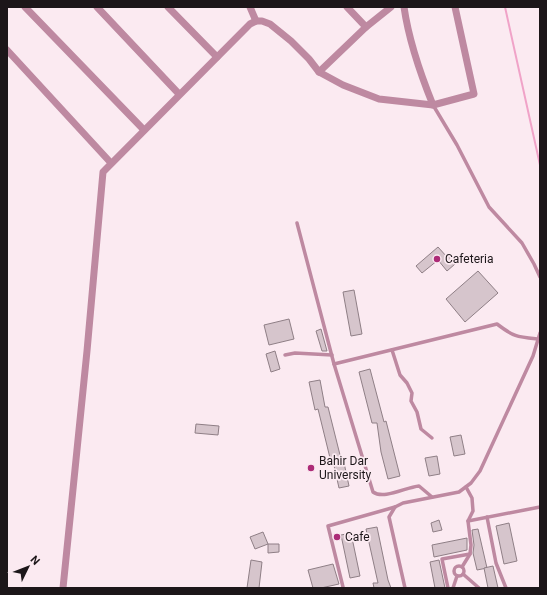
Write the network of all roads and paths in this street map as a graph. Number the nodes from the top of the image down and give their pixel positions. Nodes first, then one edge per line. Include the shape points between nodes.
1 (25, 7) edge
2 (97, 7) edge
3 (168, 7) edge
4 (250, 7) edge
5 (347, 7) edge
6 (391, 7) edge
7 (404, 7) edge
8 (455, 7) edge
9 (256, 21) junction
10 (366, 27) junction
11 (7, 50) edge
12 (217, 57) junction
13 (319, 72) junction
14 (179, 94) junction
15 (432, 105) junction
16 (144, 130) junction
17 (111, 163) junction
18 (297, 223) dead end
19 (540, 277) edge
20 (540, 333) edge
21 (537, 339) junction
22 (540, 344) edge
23 (392, 350) junction
24 (285, 355) dead end
25 (332, 355) junction
26 (334, 364) junction
27 (432, 438) dead end
28 (466, 487) junction
29 (432, 498) junction
30 (395, 507) junction
31 (540, 507) edge
32 (487, 517) junction
33 (468, 521) junction
34 (470, 554) junction
35 (462, 567) junction
36 (454, 572) junction
37 (445, 574) junction
38 (463, 574) junction
39 (457, 576) junction
40 (344, 587) dead end
41 (62, 588) edge
42 (405, 588) edge
43 (448, 588) edge
44 (453, 588) edge
45 (479, 588) edge
46 (506, 588) edge

1 - 16 street
2 - 14 street
3 - 12 street
4 - 9 street
5 - 10 street
6 - 10 street
7 - 15 street via 407,29
8 - 15 street via 474,94
9 - 12 street
9 - 13 street via 270,24 291,41
10 - 13 street
11 - 17 street
12 - 14 street
13 - 15 street via 343,85 379,99
14 - 16 street
15 - 19 lane via 457,145 489,207 522,243
16 - 17 street
17 - 41 street via 103,172
18 - 25 lane
20 - 21 lane
21 - 22 lane
21 - 23 lane via 518,337 497,324
21 - 28 lane via 533,356 480,471
23 - 26 lane
23 - 27 lane via 400,375 412,393 411,401 421,429
24 - 25 lane
25 - 26 lane
26 - 29 lane via 373,492 376,495 387,495 419,486
28 - 29 lane via 459,492
28 - 33 lane via 472,498 473,511
29 - 30 lane
30 - 40 lane via 328,526
30 - 42 lane via 389,517
31 - 32 lane
32 - 33 lane
32 - 46 lane via 496,563
33 - 34 lane
34 - 35 lane
34 - 37 lane via 442,559
35 - 36 lane via 457,567
35 - 38 lane
36 - 37 lane
36 - 39 lane
37 - 43 lane
38 - 39 lane
38 - 45 lane
39 - 44 lane

